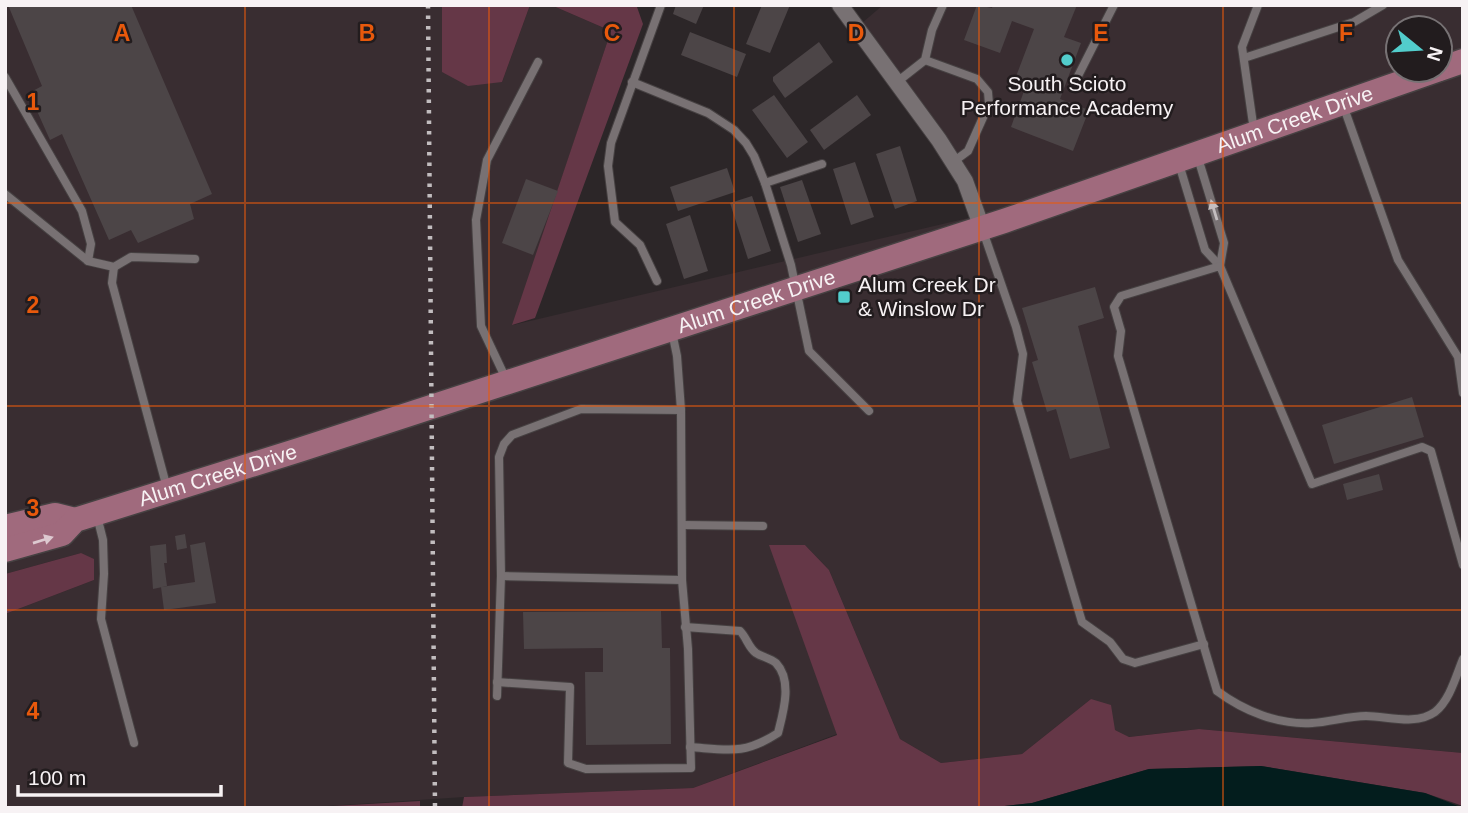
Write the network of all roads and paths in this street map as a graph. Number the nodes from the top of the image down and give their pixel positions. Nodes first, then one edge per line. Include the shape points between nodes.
1 (661, 5) edge
2 (840, 5) edge
3 (943, 5) edge
4 (1114, 5) edge
5 (1258, 5) edge
6 (1383, 5) edge
7 (1244, 58) junction
8 (925, 60) junction
9 (538, 62) dead end
10 (1078, 76) dead end
11 (5, 77) edge
12 (632, 82) junction
13 (897, 82) junction
14 (1396, 84) edge
15 (1342, 103) junction
16 (1255, 135) junction
17 (1188, 158) junction
18 (953, 162) junction
19 (822, 164) dead end
20 (765, 183) junction
21 (5, 194) edge
22 (982, 228) junction
23 (195, 259) dead end
24 (88, 261) junction
25 (1220, 266) junction
26 (114, 267) junction
27 (657, 281) dead end
28 (797, 289) junction
29 (671, 330) junction
30 (1460, 357) edge
31 (508, 381) junction
32 (1463, 393) edge
33 (681, 410) junction
34 (869, 411) dead end
35 (168, 490) junction
36 (86, 517) junction
37 (683, 525) junction
38 (763, 526) dead end
39 (5, 527) edge
40 (5, 550) edge
41 (1463, 565) edge
42 (501, 576) junction
43 (682, 580) junction
44 (685, 626) junction
45 (1204, 644) junction
46 (1463, 659) edge
47 (498, 682) junction
48 (497, 696) dead end
49 (134, 743) dead end
50 (691, 747) junction

1 - 12 lane
2 - 13 street
3 - 8 lane
4 - 10 lane
5 - 7 lane via 1242,47
6 - 7 lane via 1354,22
7 - 16 lane
8 - 13 lane
8 - 18 lane via 977,79 988,92 989,104 968,151
9 - 31 lane via 487,160 476,220 481,326
11 - 24 lane via 82,211 91,244
12 - 20 lane via 708,113 734,130 754,156
12 - 27 lane via 608,166 615,222 640,245
13 - 18 street
14 - 15 main road, Alum Creek Drive
15 - 16 main road, Alum Creek Drive
15 - 30 lane via 1398,260
16 - 17 main road, Alum Creek Drive
17 - 22 main road, Alum Creek Drive
17 - 25 lane via 1205,250
25 -> 17 lane via 1224,243
18 - 22 street
19 - 20 lane
20 - 28 lane
21 - 24 lane
22 - 28 main road, Alum Creek Drive
22 - 45 lane via 1023,354 1017,401 1082,622 1110,642 1123,659 1135,663
23 - 26 lane via 131,257
24 - 26 lane
25 - 41 lane via 1312,484 1422,447 1431,451
25 - 45 lane via 1121,296 1114,307 1121,331 1118,356
26 - 35 lane via 112,283
28 - 29 main road, Alum Creek Drive
28 - 34 lane via 809,351
29 - 31 main road, Alum Creek Drive
29 - 33 lane
30 - 32 lane
31 - 35 main road, Alum Creek Drive
33 - 37 lane
33 - 42 lane via 581,409 512,435 499,457
35 - 36 main road, Alum Creek Drive
36 - 39 main road, Alum Creek Drive via 55,515
40 -> 36 main road, Alum Creek Drive via 62,534
36 - 49 lane via 103,540 101,619
37 - 38 lane
37 - 43 lane
42 - 43 lane
42 - 47 lane
43 - 44 lane
44 - 50 lane
44 - 50 lane via 740,631 748,645 775,662 783,673 786,701 778,733 760,744 739,751
45 - 46 lane via 1217,691 1230,701 1266,717 1310,723 1365,716 1423,718 1446,699
47 - 48 lane
47 - 50 lane via 570,687 568,763 586,769 691,768

